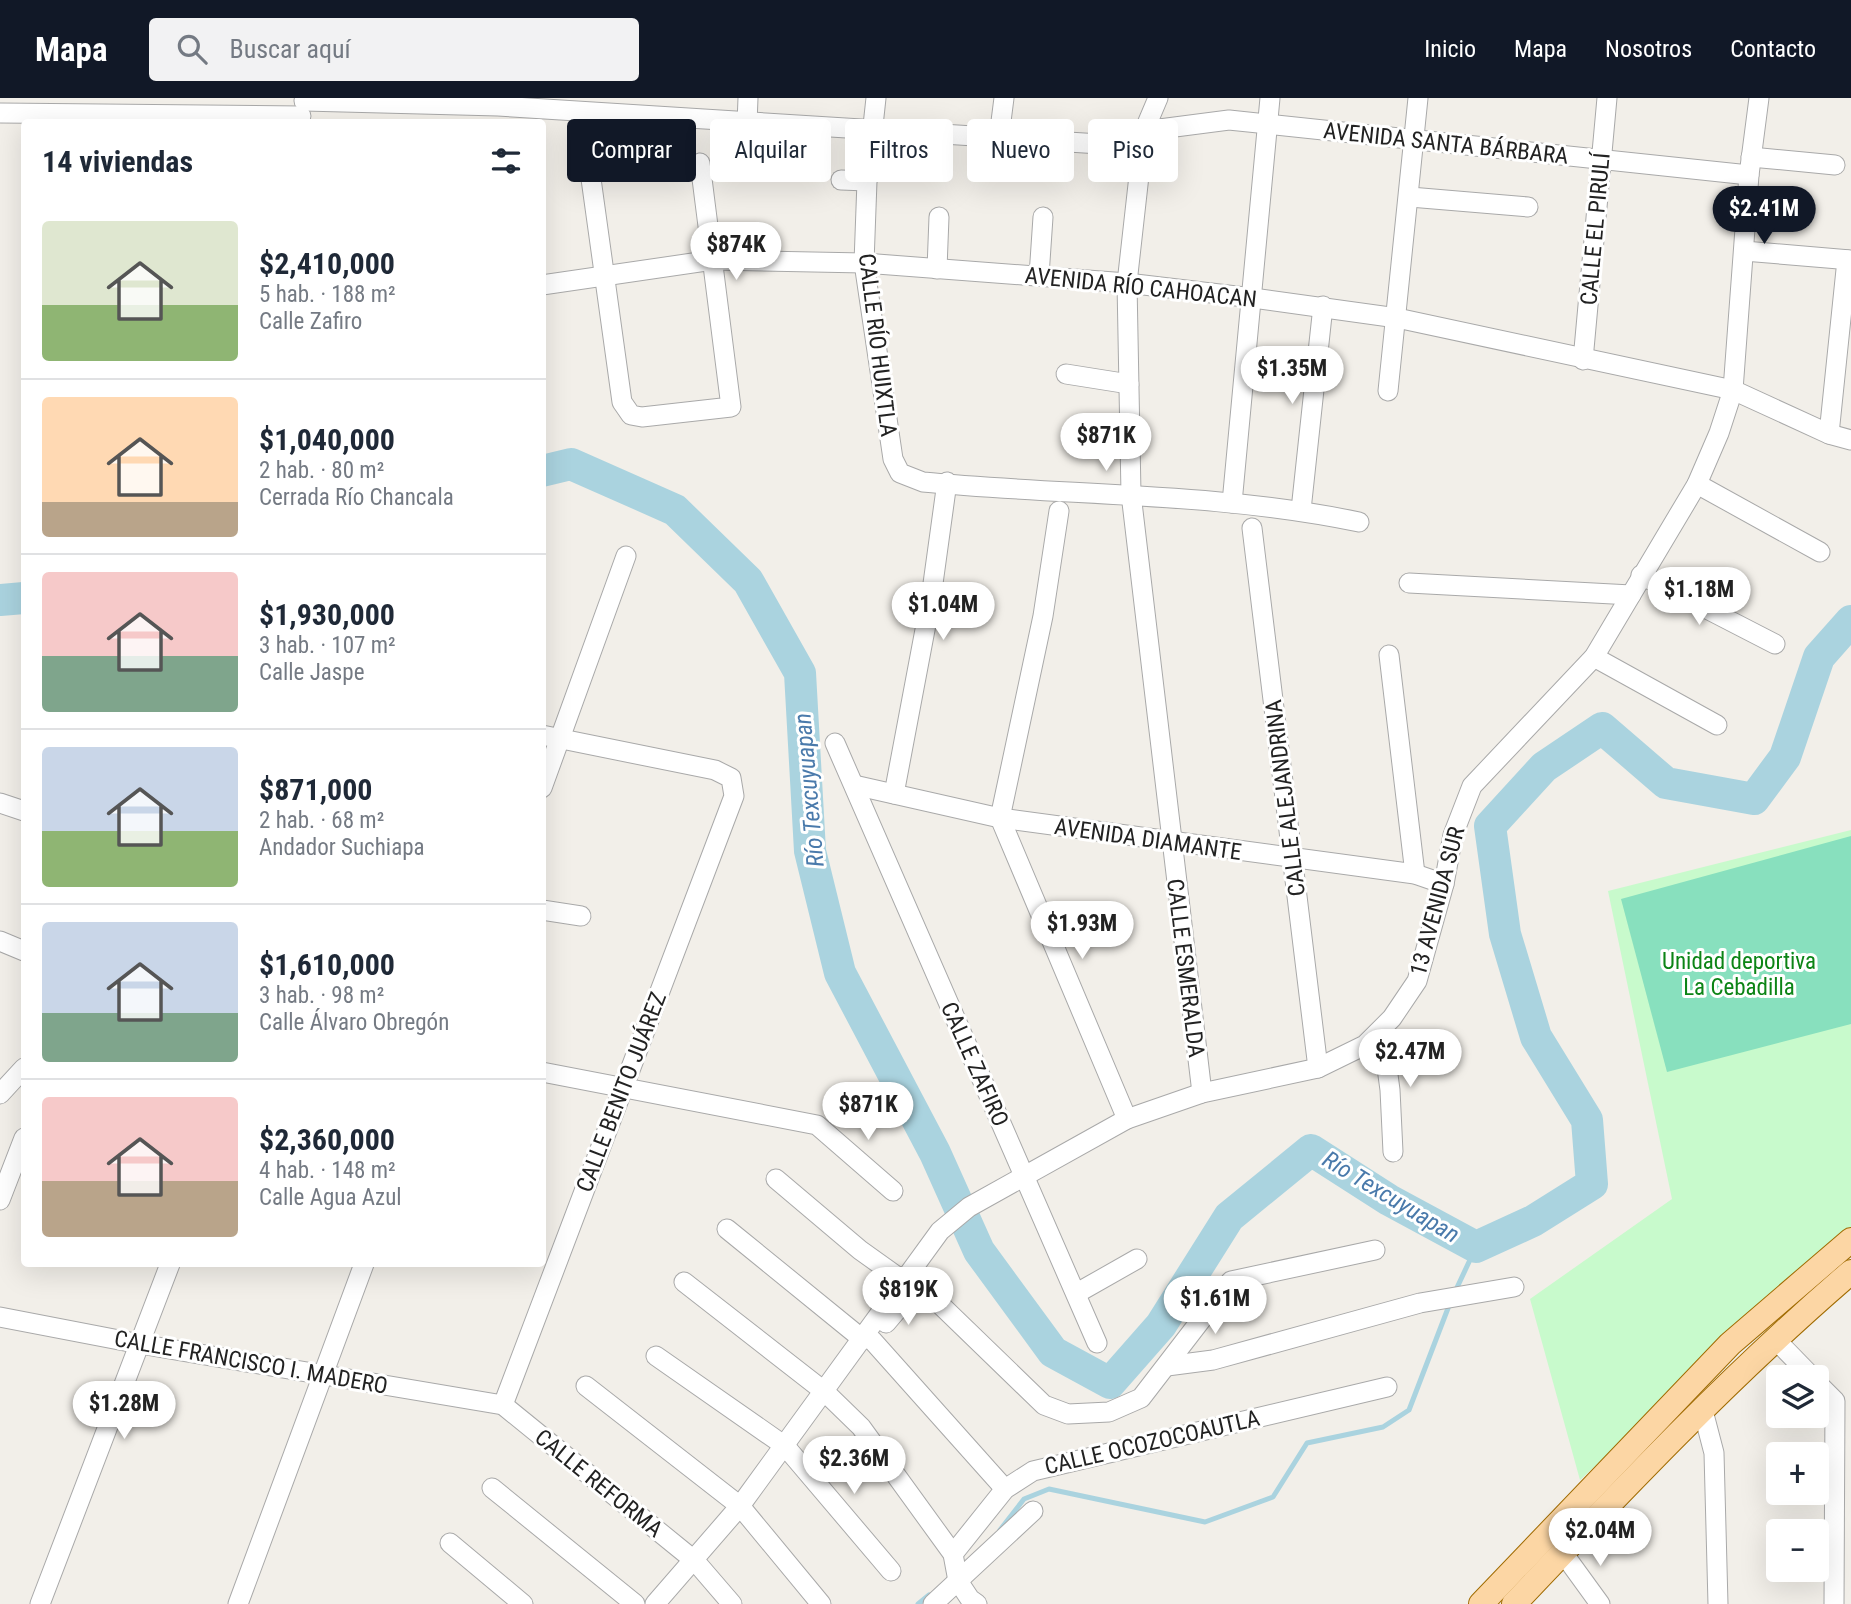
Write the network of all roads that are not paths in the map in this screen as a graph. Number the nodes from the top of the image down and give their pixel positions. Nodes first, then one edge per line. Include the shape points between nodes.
1 (748, 98) edge
2 (876, 98) edge
3 (1004, 98) edge
4 (1158, 98) edge
5 (1270, 98) edge
6 (1418, 98) edge
7 (1607, 98) edge
8 (1759, 98) edge
9 (498, 102) edge
10 (622, 106) edge
11 (303, 109) edge
12 (0, 113) edge
13 (712, 119) edge
14 (747, 119) edge
15 (874, 119) edge
16 (1001, 119) edge
17 (1149, 119) edge
18 (1269, 124) junction
19 (1178, 127) edge
20 (1416, 140) junction
21 (1602, 159) junction
22 (700, 163) dead end
23 (1835, 165) dead end
24 (1750, 166) junction
25 (841, 180) dead end
26 (845, 180) edge
27 (591, 182) edge
28 (867, 182) edge
29 (1138, 182) edge
30 (1410, 197) junction
31 (1528, 207) dead end
32 (939, 217) dead end
33 (1043, 217) dead end
34 (1744, 251) junction
35 (713, 260) junction
36 (1849, 260) edge
37 (864, 263) junction
38 (937, 268) junction
39 (603, 275) junction
40 (1039, 276) junction
41 (1127, 283) junction
42 (546, 284) edge
43 (1253, 298) junction
44 (1323, 306) junction
45 (1398, 318) junction
46 (1583, 360) junction
47 (1066, 374) dead end
48 (1129, 384) junction
49 (1733, 390) junction
50 (1388, 391) dead end
51 (1829, 434) junction
52 (1851, 440) edge
53 (947, 482) junction
54 (1697, 484) junction
55 (1131, 494) junction
56 (1232, 503) junction
57 (1301, 510) junction
58 (1059, 511) dead end
59 (1359, 522) dead end
60 (1252, 528) dead end
61 (1820, 552) dead end
62 (626, 556) dead end
63 (1642, 575) junction
64 (1409, 583) dead end
65 (1631, 595) junction
66 (1775, 644) dead end
67 (1390, 655) dead end
68 (1594, 657) junction
69 (1717, 725) dead end
70 (552, 737) edge
71 (835, 743) dead end
72 (546, 768) edge
73 (853, 785) junction
74 (894, 794) junction
75 (0, 803) edge
76 (21, 810) edge
77 (1000, 818) junction
78 (1171, 842) junction
79 (1291, 859) junction
80 (1415, 874) junction
81 (1444, 884) junction
82 (546, 911) edge
83 (582, 916) dead end
84 (0, 942) edge
85 (21, 950) edge
86 (1382, 1030) junction
87 (1318, 1068) junction
88 (21, 1071) edge
89 (546, 1073) edge
90 (623, 1086) junction
91 (1202, 1093) junction
92 (0, 1094) edge
93 (1127, 1119) junction
94 (21, 1146) edge
95 (1393, 1152) dead end
96 (1024, 1175) junction
97 (776, 1179) dead end
98 (893, 1191) dead end
99 (0, 1200) edge
100 (727, 1229) dead end
101 (1851, 1240) edge
102 (1375, 1250) dead end
103 (1137, 1259) dead end
104 (169, 1267) edge
105 (362, 1267) edge
106 (1851, 1272) edge
107 (684, 1282) dead end
108 (910, 1282) junction
109 (1514, 1287) dead end
110 (1077, 1293) junction
111 (0, 1317) edge
112 (1774, 1338) junction
113 (866, 1339) junction
114 (1097, 1343) dead end
115 (140, 1344) junction
116 (656, 1356) dead end
117 (1800, 1365) edge
118 (1167, 1366) junction
119 (322, 1373) junction
120 (586, 1386) dead end
121 (1387, 1387) dead end
122 (825, 1392) junction
123 (1829, 1395) edge
124 (503, 1405) junction
125 (1702, 1407) junction
126 (785, 1446) junction
127 (492, 1488) dead end
128 (1005, 1489) junction
129 (740, 1506) junction
130 (1033, 1511) dead end
131 (450, 1542) dead end
132 (1563, 1553) junction
133 (953, 1555) junction
134 (695, 1561) junction
135 (891, 1571) dead end
136 (958, 1581) junction
137 (40, 1604) edge
138 (238, 1604) edge
139 (523, 1604) edge
140 (635, 1604) edge
141 (655, 1604) edge
142 (732, 1604) edge
143 (821, 1604) edge
144 (933, 1604) edge
145 (977, 1604) edge
146 (1481, 1604) edge
147 (1514, 1604) edge
148 (1600, 1604) edge
149 (1718, 1604) edge
150 (1835, 1604) edge

1 - 14 street
2 - 15 street, CALLE RÍO HUIXTLA
3 - 16 street
4 - 17 street, CALLE ESMERALDA
5 - 18 street
6 - 20 street
7 - 21 street, CALLE EL PIRULÍ
8 - 24 street, 13 AVENIDA SUR
9 - 10 street, AVENIDA SANTA BÁRBARA
9 - 11 street, AVENIDA SANTA BÁRBARA
10 - 13 street, AVENIDA SANTA BÁRBARA
11 - 12 street, AVENIDA SANTA BÁRBARA
18 - 19 street, AVENIDA SANTA BÁRBARA via 1229,120
18 - 20 street, AVENIDA SANTA BÁRBARA
18 - 43 street
20 - 21 street, AVENIDA SANTA BÁRBARA
20 - 30 street
21 - 24 street, AVENIDA SANTA BÁRBARA
21 - 46 street, CALLE EL PIRULÍ
22 - 35 street
23 - 24 street, AVENIDA SANTA BÁRBARA
24 - 34 street, 13 AVENIDA SUR
25 - 26 street
27 - 39 street
28 - 37 street, CALLE RÍO HUIXTLA
29 - 41 street, CALLE ESMERALDA
30 - 31 street
30 - 45 street
32 - 38 street
33 - 40 street
34 - 36 street
34 - 49 street, 13 AVENIDA SUR
35 - 37 street, AVENIDA RÍO CAHOACAN
35 - 39 street, AVENIDA RÍO CAHOACAN
35 - 39 street via 730,407 631,415 622,402
36 - 51 street
37 - 38 street, AVENIDA RÍO CAHOACAN
37 - 53 street, CALLE RÍO HUIXTLA via 893,459 900,473 923,482
38 - 40 street, AVENIDA RÍO CAHOACAN
39 - 42 street, AVENIDA RÍO CAHOACAN
40 - 41 street, AVENIDA RÍO CAHOACAN
41 - 43 street, AVENIDA RÍO CAHOACAN
41 - 48 street, CALLE ESMERALDA
43 - 44 street, AVENIDA RÍO CAHOACAN
43 - 56 street
44 - 45 street, AVENIDA RÍO CAHOACAN
44 - 57 street
45 - 46 street, AVENIDA RÍO CAHOACAN
45 - 50 street
46 - 49 street, AVENIDA RÍO CAHOACAN
47 - 48 street
48 - 55 street, CALLE ESMERALDA
49 - 51 street, AVENIDA RÍO CAHOACAN
49 - 54 street, 13 AVENIDA SUR
51 - 52 street, AVENIDA RÍO CAHOACAN
53 - 55 street
53 - 74 street via 931,598
54 - 61 street
54 - 63 street, 13 AVENIDA SUR
55 - 56 street
55 - 78 street, CALLE ESMERALDA
56 - 57 street
57 - 59 street
58 - 77 street via 1043,616
60 - 79 street, CALLE ALEJANDRINA
62 - 70 street
63 - 65 street, 13 AVENIDA SUR
63 - 66 street
64 - 65 street
65 - 68 street, 13 AVENIDA SUR
67 - 80 street
68 - 69 street
68 - 81 street, 13 AVENIDA SUR via 1472,786 1453,835
70 - 72 street
70 - 90 street, CALLE BENITO JUÁREZ via 715,770 731,779 734,796
71 - 73 street, CALLE ZAFIRO
73 - 74 street, AVENIDA DIAMANTE
73 - 96 street, CALLE ZAFIRO
74 - 77 street, AVENIDA DIAMANTE
75 - 76 street
77 - 78 street, AVENIDA DIAMANTE
77 - 93 street
78 - 79 street, AVENIDA DIAMANTE
78 - 91 street, CALLE ESMERALDA
79 - 80 street, AVENIDA DIAMANTE
79 - 87 street, CALLE ALEJANDRINA
80 - 81 street, AVENIDA DIAMANTE
81 - 86 street, 13 AVENIDA SUR via 1417,981
82 - 83 street
84 - 85 street
86 - 87 street, 13 AVENIDA SUR via 1364,1045
86 - 95 street
87 - 91 street, 13 AVENIDA SUR
88 - 92 street
89 - 90 street
90 - 98 street via 817,1125
90 - 124 street, CALLE BENITO JUÁREZ
91 - 93 street, 13 AVENIDA SUR
93 - 96 street, 13 AVENIDA SUR
94 - 99 street
96 - 108 street, 13 AVENIDA SUR via 969,1207 940,1231
96 - 110 street, CALLE ZAFIRO
97 - 108 street via 860,1250
100 - 113 street
101 - 146 main road via 1730,1343
102 - 118 street via 1231,1281
103 - 110 street
104 - 115 street
105 - 119 street
106 - 112 main road
107 - 122 street
108 - 113 street, 13 AVENIDA SUR
108 - 118 street via 1044,1405 1068,1414 1109,1412 1141,1398
109 - 118 street via 1420,1303 1213,1360
110 - 114 street, CALLE ZAFIRO
111 - 115 street, CALLE FRANCISCO I. MADERO
112 - 117 street
112 - 125 main road
113 - 122 street, 13 AVENIDA SUR
113 - 128 street
115 - 119 street, CALLE FRANCISCO I. MADERO
115 - 137 street
116 - 126 street
119 - 124 street, CALLE FRANCISCO I. MADERO
119 - 138 street
120 - 129 street
121 - 128 street, CALLE OCOZOCOAUTLA via 1033,1471
122 - 126 street, 13 AVENIDA SUR
122 - 133 street via 861,1427
123 - 150 street via 1835,1401
124 - 134 street, CALLE REFORMA
125 - 132 main road
125 - 149 street via 1714,1453
126 - 129 street, 13 AVENIDA SUR
126 - 135 street
127 - 140 street
128 - 133 street, CALLE OCOZOCOAUTLA
129 - 134 street, 13 AVENIDA SUR
129 - 143 street
130 - 136 street
131 - 139 street
132 - 147 main road
132 - 148 street
133 - 136 street
134 - 141 street, 13 AVENIDA SUR
134 - 142 street, CALLE REFORMA
136 - 144 street
136 - 145 street

